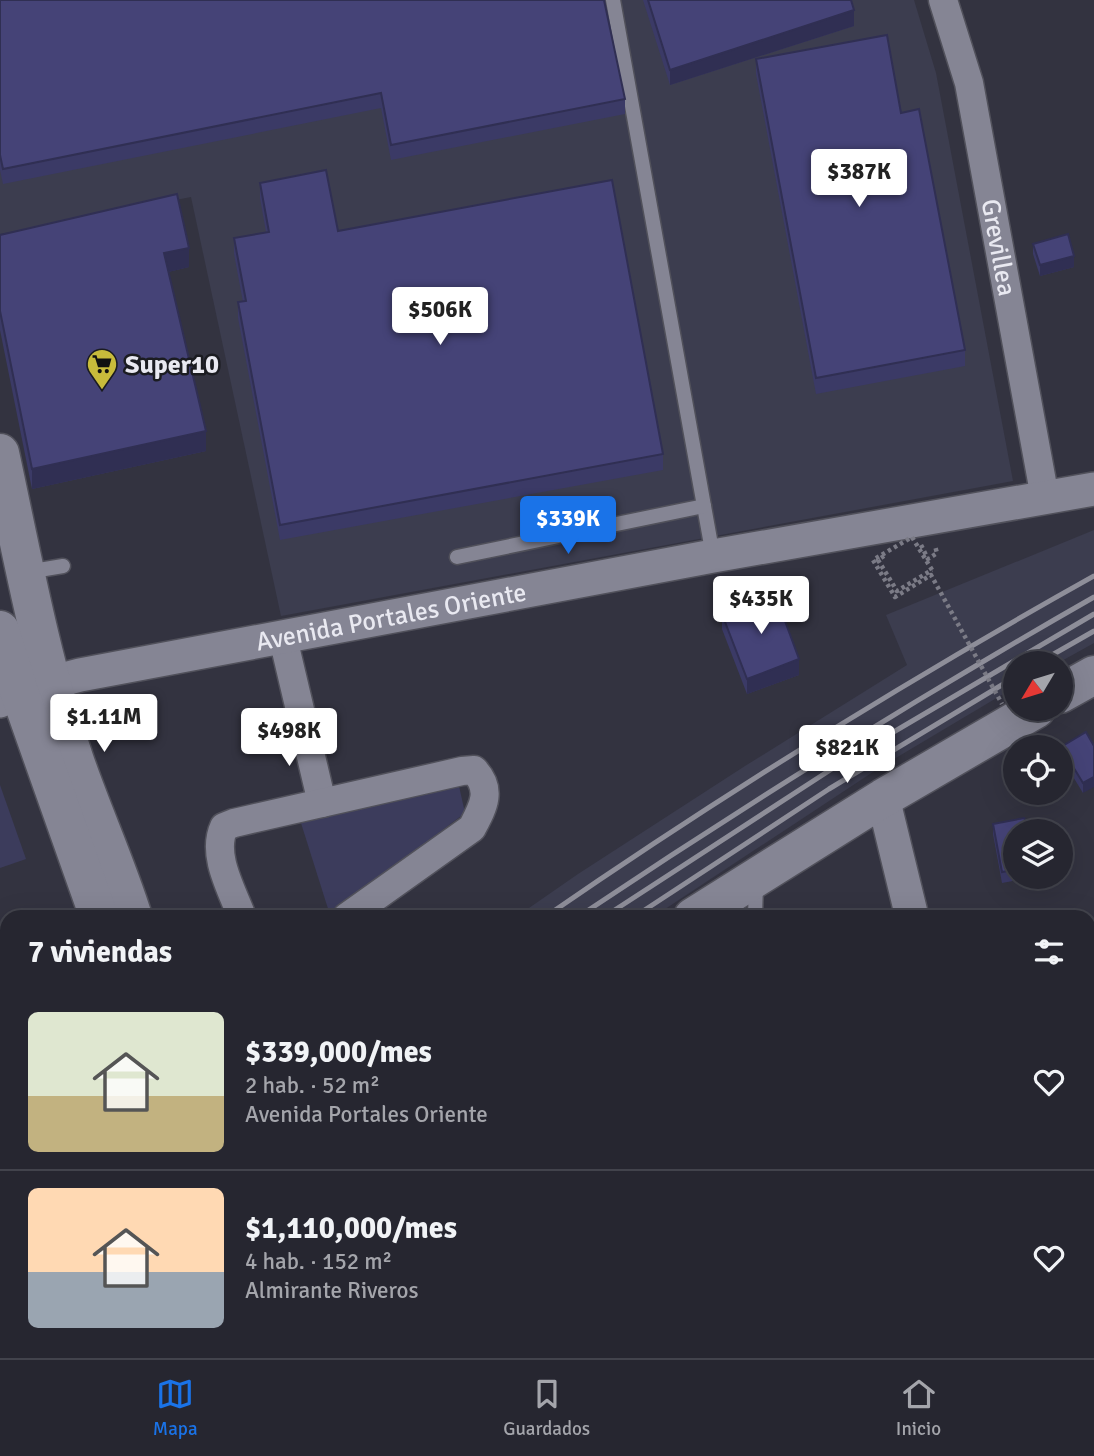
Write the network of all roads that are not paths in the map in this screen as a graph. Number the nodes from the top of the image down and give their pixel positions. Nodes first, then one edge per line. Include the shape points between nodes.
1 (613, 0) edge
2 (943, 0) edge
3 (0, 453) edge
4 (1094, 489) edge
5 (1045, 498) junction
6 (704, 506) junction
7 (713, 556) junction
8 (457, 557) dead end
9 (63, 566) dead end
10 (26, 572) junction
11 (0, 630) edge
12 (283, 638) junction
13 (1094, 675) edge
14 (1073, 687) edge
15 (18, 691) edge
16 (1003, 717) edge
17 (883, 798) junction
18 (322, 803) junction
19 (756, 877) junction
20 (96, 910) edge
21 (130, 910) edge
22 (240, 910) edge
23 (357, 910) edge
24 (704, 910) edge
25 (755, 910) edge
26 (910, 910) edge

1 - 6 lane
2 - 5 street, Grevillea via 969,83
3 - 10 main road
4 - 5 street, Avenida Portales Oriente
5 - 7 street, Avenida Portales Oriente
6 - 7 lane
6 - 8 lane
7 - 12 street, Avenida Portales Oriente
9 - 10 lane
10 - 15 main road
11 - 15 main road
12 - 15 street, Avenida Portales Oriente
12 - 18 street
13 - 14 main road
15 - 20 main road
15 - 21 main road via 74,758
16 - 17 main road
17 - 19 main road
17 - 26 street
18 - 22 street via 224,827 220,855
18 - 23 street via 462,771 474,770 482,779 483,807 472,828
19 - 24 main road
19 - 25 lane

